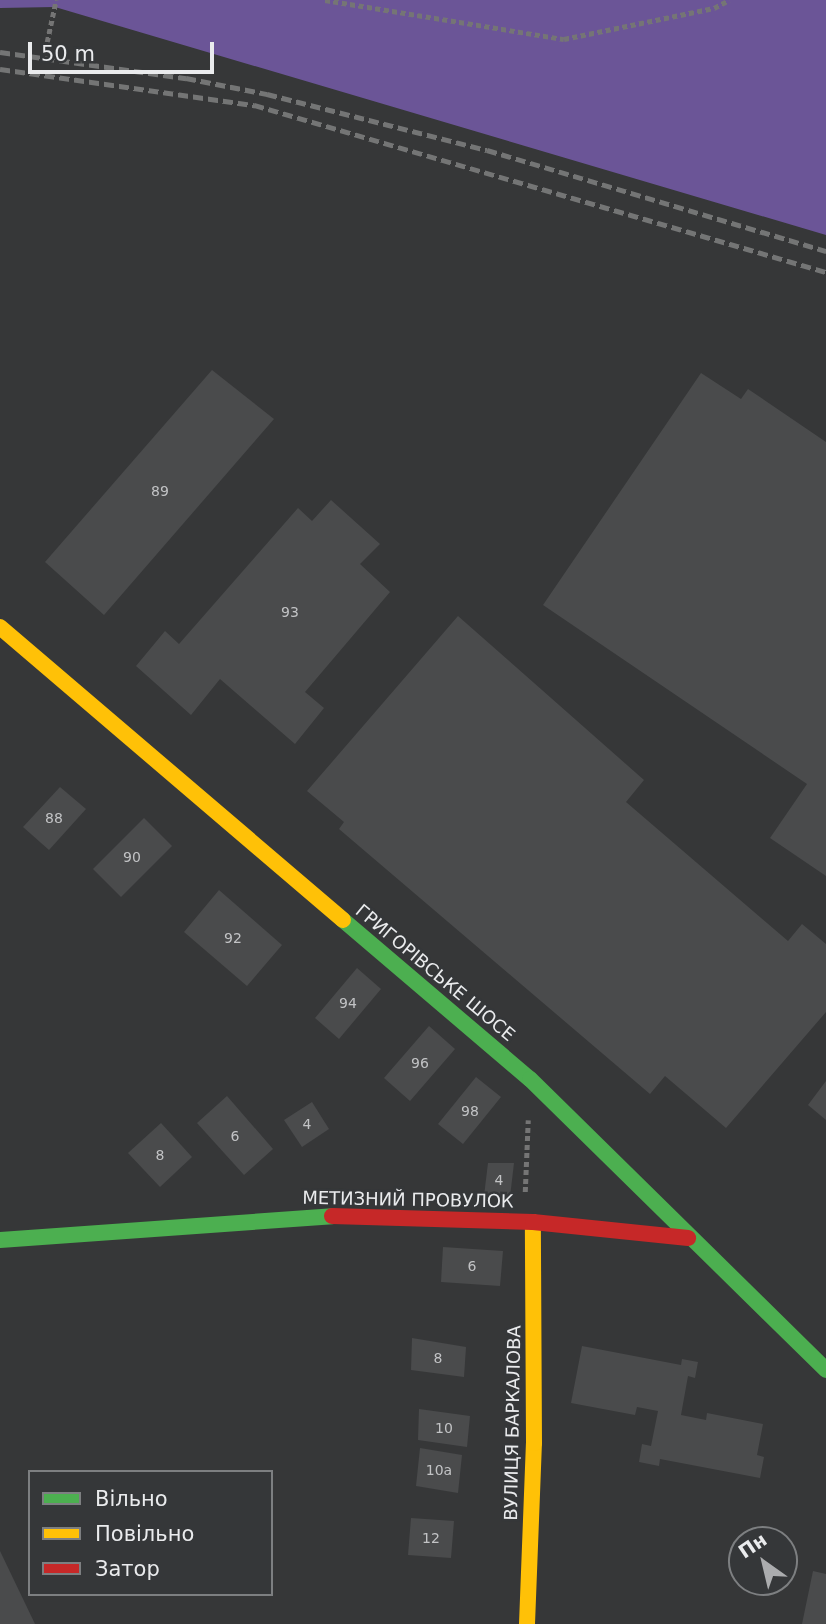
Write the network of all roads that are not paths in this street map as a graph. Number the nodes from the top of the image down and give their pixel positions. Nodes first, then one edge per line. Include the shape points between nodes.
1 (0, 627) edge
2 (533, 1222) junction
3 (688, 1238) junction
4 (0, 1240) edge
5 (826, 1370) edge
6 (527, 1624) edge

1 - 3 street, ГРИГОРІВСЬКЕ ШОСЕ via 530,1079
2 - 3 street, МЕТИЗНИЙ ПРОВУЛОК
2 - 4 street, МЕТИЗНИЙ ПРОВУЛОК via 314,1215
2 - 6 street, ВУЛИЦЯ БАРКАЛОВА via 534,1443
3 - 5 street, ГРИГОРІВСЬКЕ ШОСЕ

